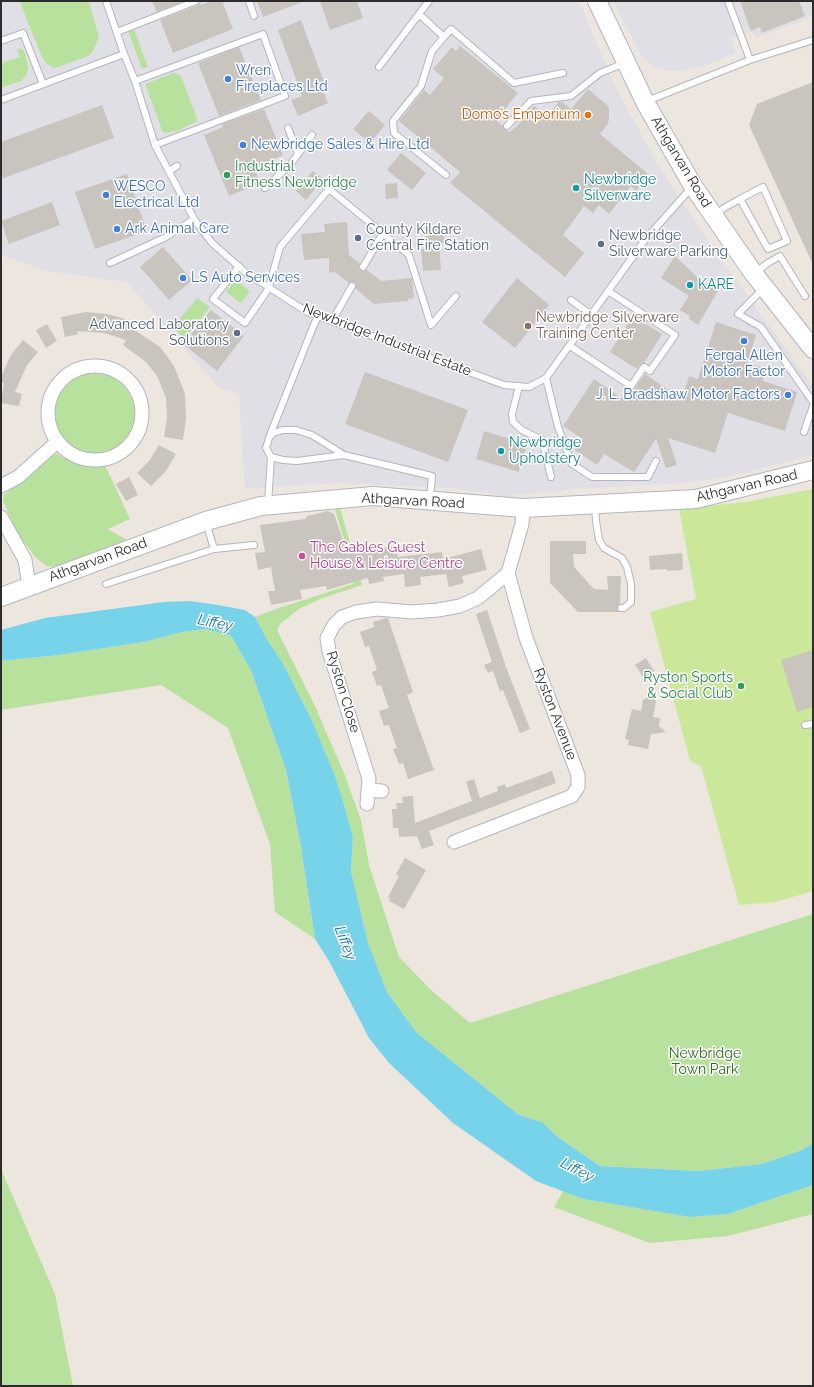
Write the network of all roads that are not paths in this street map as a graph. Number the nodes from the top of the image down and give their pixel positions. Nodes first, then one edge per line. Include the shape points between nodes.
1 (106, 1) edge
2 (196, 1) edge
3 (249, 1) edge
4 (429, 1) edge
5 (597, 1) edge
6 (728, 1) edge
7 (419, 14) junction
8 (254, 16) dead end
9 (117, 32) junction
10 (444, 37) junction
11 (813, 40) edge
12 (1, 41) edge
13 (124, 54) junction
14 (750, 60) junction
15 (626, 62) junction
16 (379, 68) dead end
17 (563, 73) dead end
18 (135, 82) junction
19 (43, 84) junction
20 (1, 100) edge
21 (645, 102) junction
22 (507, 126) dead end
23 (288, 128) dead end
24 (312, 135) dead end
25 (155, 144) junction
26 (298, 154) junction
27 (177, 166) dead end
28 (169, 171) junction
29 (446, 175) dead end
30 (693, 186) junction
31 (265, 188) dead end
32 (740, 199) junction
33 (713, 216) junction
34 (194, 219) junction
35 (383, 233) junction
36 (768, 249) junction
37 (774, 259) junction
38 (110, 263) dead end
39 (239, 266) junction
40 (363, 267) dead end
41 (759, 281) junction
42 (352, 286) dead end
43 (269, 287) junction
44 (608, 291) junction
45 (456, 296) dead end
46 (805, 296) dead end
47 (571, 300) dead end
48 (591, 315) junction
49 (318, 316) junction
50 (332, 321) junction
51 (570, 346) junction
52 (813, 349) edge
53 (546, 378) junction
54 (519, 386) junction
55 (813, 402) edge
56 (813, 406) edge
57 (804, 432) dead end
58 (269, 438) junction
59 (57, 442) junction
60 (344, 455) junction
61 (271, 457) junction
62 (656, 462) dead end
63 (813, 470) edge
64 (551, 477) dead end
65 (1, 486) edge
66 (430, 500) junction
67 (595, 504) junction
68 (268, 506) junction
69 (523, 508) junction
70 (1, 517) edge
71 (206, 521) junction
72 (254, 545) dead end
73 (214, 549) junction
74 (508, 573) junction
75 (106, 584) dead end
76 (30, 586) junction
77 (1, 597) edge
78 (621, 608) dead end
79 (813, 724) edge
80 (805, 725) dead end
81 (367, 804) dead end
82 (454, 842) dead end

1 - 9 lane, Newbridge Industrial Estate
2 - 9 lane
3 - 8 lane
4 - 7 lane
5 - 15 main road, Athgarvan Road
6 - 14 lane
7 - 10 lane
7 - 16 lane
9 - 13 lane, Newbridge Industrial Estate
10 - 17 lane via 451,29 514,82
10 - 29 lane via 432,51 421,86 393,121 394,133
11 - 14 lane
12 - 19 lane via 24,33
13 - 18 lane, Newbridge Industrial Estate
13 - 19 lane
14 - 21 lane
15 - 21 main road, Athgarvan Road
15 - 22 lane via 600,73 571,96 531,101
18 - 25 lane, Newbridge Industrial Estate
18 - 25 lane via 263,34 285,96
19 - 20 lane
21 - 30 main road, Athgarvan Road
23 - 26 lane
24 - 26 lane
25 - 28 lane, Newbridge Industrial Estate
26 - 31 lane
27 - 28 lane
28 - 34 lane, Newbridge Industrial Estate
30 - 33 main road, Athgarvan Road
30 - 44 lane, Newbridge Industrial Estate via 644,241
32 - 33 lane
32 - 36 lane
32 - 36 lane via 763,187 787,241
33 - 41 main road, Athgarvan Road
34 - 38 lane via 166,237
34 - 39 lane, Newbridge Industrial Estate via 212,244
35 - 40 lane
35 - 43 lane via 329,189 280,247
35 - 45 lane via 409,255 431,325
36 - 37 lane
37 - 41 lane
37 - 46 lane via 780,256
39 - 43 lane, Newbridge Industrial Estate
39 - 43 lane via 213,299 245,323
41 - 52 main road, Athgarvan Road
41 - 55 lane via 738,314 761,327
42 - 50 lane
43 - 49 lane, Newbridge Industrial Estate via 307,312
44 - 48 lane, Newbridge Industrial Estate
44 - 51 lane via 676,336 650,371 644,367 631,386
47 - 48 lane
48 - 51 lane, Newbridge Industrial Estate
49 - 50 lane, Newbridge Industrial Estate
49 - 58 lane
50 - 54 lane, Newbridge Industrial Estate via 504,385
51 - 53 lane, Newbridge Industrial Estate
53 - 54 lane, Newbridge Industrial Estate via 529,387
53 - 62 lane via 558,427 572,464 592,477 648,477
54 - 64 lane via 512,414 513,422 522,430 542,440
56 - 57 lane
58 - 60 lane via 273,432 296,430 312,435
58 - 61 lane via 266,448
59 - 59 street via 47,416 48,401 64,376 91,365 106,366 120,372 132,382 139,395 142,417 135,438 125,450 112,457 86,460 65,450
59 - 65 street via 18,477
60 - 61 lane via 297,461
60 - 66 lane via 432,476
61 - 68 lane
63 - 67 main road, Athgarvan Road via 696,499
66 - 68 main road, Athgarvan Road via 373,496
66 - 69 main road, Athgarvan Road
67 - 69 main road, Athgarvan Road
67 - 78 lane via 599,540 604,548 622,558 627,567 631,584 631,602
68 - 71 main road, Athgarvan Road
69 - 74 street via 522,524
70 - 76 street via 25,560
71 - 73 lane
71 - 76 main road, Athgarvan Road
72 - 73 lane
73 - 75 lane
74 - 81 street, Ryston Close via 478,598 460,606 412,612 377,609 356,612 342,616 334,625 327,638 329,651 375,791
74 - 82 street, Ryston Avenue via 526,638 578,775 578,787 572,796
76 - 77 main road, Athgarvan Road
79 - 80 lane

